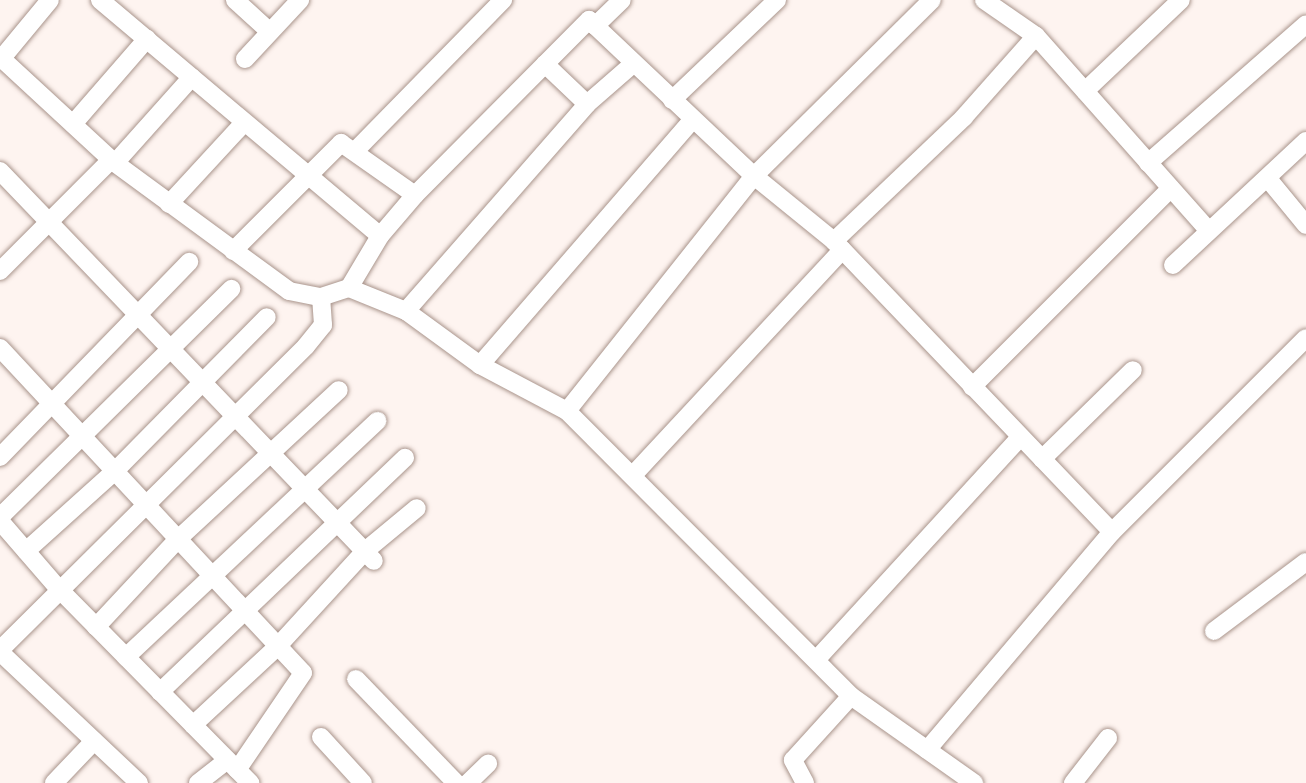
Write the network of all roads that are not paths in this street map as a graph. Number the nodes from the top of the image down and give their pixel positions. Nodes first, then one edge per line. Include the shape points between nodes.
1 (50, 0) edge
2 (100, 0) edge
3 (235, 0) edge
4 (300, 0) edge
5 (503, 0) edge
6 (622, 0) edge
7 (777, 0) edge
8 (932, 0) edge
9 (984, 0) edge
10 (1181, 0) edge
11 (1306, 24) edge
12 (595, 26) junction
13 (270, 32) junction
14 (1036, 36) junction
15 (147, 39) junction
16 (1, 58) edge
17 (245, 59) dead end
18 (634, 63) junction
19 (545, 64) junction
20 (192, 77) junction
21 (1085, 91) junction
22 (672, 100) junction
23 (587, 104) junction
24 (693, 119) junction
25 (73, 124) junction
26 (242, 125) junction
27 (1306, 141) edge
28 (357, 149) junction
29 (113, 161) junction
30 (1148, 163) junction
31 (0, 171) edge
32 (309, 176) junction
33 (754, 176) junction
34 (1269, 180) junction
35 (1171, 188) junction
36 (415, 195) junction
37 (169, 204) junction
38 (50, 220) junction
39 (1306, 225) edge
40 (1208, 230) junction
41 (380, 236) junction
42 (838, 245) junction
43 (233, 251) junction
44 (189, 262) dead end
45 (1173, 265) dead end
46 (0, 271) edge
47 (349, 288) junction
48 (231, 289) dead end
49 (321, 297) junction
50 (406, 311) junction
51 (140, 313) junction
52 (267, 317) dead end
53 (1306, 338) edge
54 (0, 348) edge
55 (174, 349) junction
56 (480, 365) junction
57 (1133, 370) dead end
58 (205, 381) junction
59 (972, 387) junction
60 (339, 390) dead end
61 (53, 404) junction
62 (567, 411) junction
63 (238, 416) junction
64 (377, 421) dead end
65 (83, 437) junction
66 (1020, 437) junction
67 (272, 452) junction
68 (0, 457) edge
69 (405, 458) dead end
70 (1042, 459) junction
71 (115, 471) junction
72 (634, 474) junction
73 (305, 488) junction
74 (149, 507) junction
75 (417, 508) dead end
76 (0, 519) edge
77 (336, 520) junction
78 (1112, 532) junction
79 (178, 539) junction
80 (26, 551) junction
81 (370, 556) junction
82 (1306, 562) edge
83 (214, 577) junction
84 (58, 588) junction
85 (246, 612) junction
86 (96, 627) junction
87 (1214, 631) dead end
88 (278, 646) junction
89 (126, 657) junction
90 (3, 659) edge
91 (816, 660) junction
92 (356, 679) dead end
93 (160, 692) junction
94 (851, 696) junction
95 (193, 725) junction
96 (321, 737) dead end
97 (1108, 738) dead end
98 (94, 741) junction
99 (927, 750) junction
100 (488, 764) dead end
101 (238, 771) edge
102 (54, 783) edge
103 (139, 783) edge
104 (198, 783) edge
105 (363, 783) edge
106 (456, 783) edge
107 (468, 783) edge
108 (805, 783) edge
109 (974, 783) edge
110 (1073, 783) edge

1 - 16 street
2 - 15 street
3 - 13 street
4 - 13 street
5 - 28 street
6 - 12 street
7 - 22 street
8 - 33 street
9 - 14 street
10 - 21 street
11 - 30 street
12 - 18 street
12 - 19 street via 589,20
13 - 17 street
14 - 21 street
14 - 42 street
15 - 20 street
15 - 25 street
16 - 25 street
18 - 22 street
18 - 23 street
19 - 23 street
19 - 36 street
20 - 26 street
20 - 29 street
21 - 30 street
22 - 24 street
23 - 50 street
24 - 33 street
24 - 56 street
25 - 29 street
26 - 32 street
26 - 37 street
27 - 34 street
28 - 32 street via 341,143
28 - 36 street
29 - 37 street
29 - 38 street
30 - 35 street
31 - 38 street
32 - 41 street
32 - 43 street
33 - 42 street
33 - 62 street
34 - 39 street
34 - 40 street
35 - 40 street
35 - 59 street
36 - 41 street
37 - 43 street
38 - 46 street
38 - 51 street
40 - 45 street
41 - 47 street
42 - 59 street
42 - 72 street
43 - 49 street via 289,291
44 - 51 street
47 - 49 street
47 - 50 street
48 - 55 street
49 - 63 street via 323,325
50 - 56 street
51 - 55 street
51 - 61 street
52 - 58 street
53 - 78 street
54 - 61 street
55 - 58 street
55 - 65 street
56 - 62 street
57 - 70 street
58 - 63 street
58 - 71 street
59 - 66 street
60 - 67 street
61 - 65 street
61 - 68 street
62 - 72 street
63 - 67 street
63 - 74 street
64 - 73 street
65 - 71 street
65 - 76 street
66 - 70 street
66 - 91 street
67 - 73 street
67 - 79 street
69 - 77 street
70 - 78 street
71 - 74 street
71 - 80 street
72 - 91 street
73 - 77 street
73 - 83 street
74 - 79 street
74 - 84 street
75 - 81 street
76 - 80 street
77 - 81 street
77 - 85 street
78 - 99 street
79 - 83 street
79 - 86 street
80 - 84 street
81 - 88 street
82 - 87 street
83 - 85 street
83 - 89 street
84 - 86 street
84 - 90 street
85 - 88 street
85 - 93 street
86 - 89 street
88 - 95 street
88 - 101 street via 303,673
89 - 93 street
90 - 98 street
91 - 94 street
92 - 106 street
93 - 95 street
94 - 99 street
94 - 108 street via 793,760
95 - 101 street
96 - 105 street
97 - 110 street
98 - 102 street
98 - 103 street
99 - 109 street
100 - 107 street
101 - 104 street

